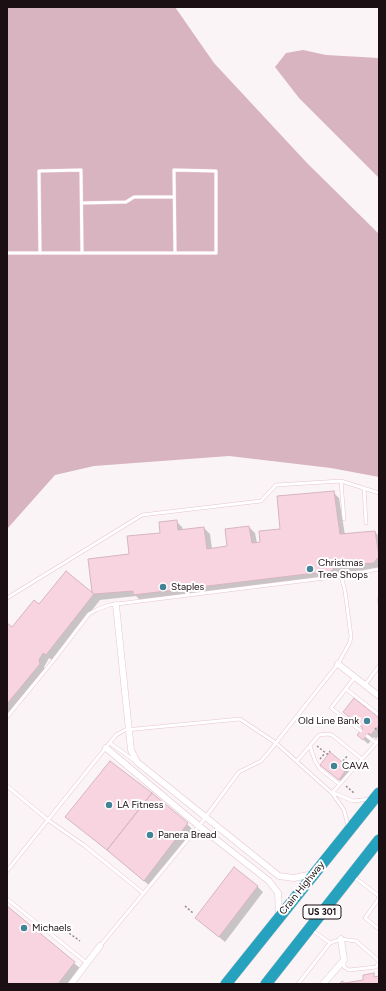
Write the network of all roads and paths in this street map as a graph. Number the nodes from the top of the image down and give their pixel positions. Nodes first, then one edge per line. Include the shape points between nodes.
1 (174, 197) junction
2 (82, 203) junction
3 (7, 253) edge
4 (40, 253) junction
5 (82, 253) junction
6 (174, 253) junction
7 (341, 481) junction
8 (364, 488) junction
9 (379, 493) edge
10 (344, 519) dead end
11 (366, 523) dead end
12 (379, 569) edge
13 (341, 576) junction
14 (7, 598) edge
15 (379, 598) edge
16 (379, 602) edge
17 (116, 605) junction
18 (338, 664) junction
19 (379, 666) edge
20 (355, 678) junction
21 (365, 685) junction
22 (346, 689) junction
23 (379, 696) edge
24 (379, 715) edge
25 (7, 718) edge
26 (375, 728) dead end
27 (130, 729) junction
28 (361, 731) dead end
29 (379, 732) edge
30 (367, 736) dead end
31 (379, 740) edge
32 (276, 743) junction
33 (313, 743) junction
34 (376, 744) junction
35 (108, 746) junction
36 (310, 746) junction
37 (351, 750) junction
38 (330, 751) dead end
39 (325, 753) junction
40 (362, 759) junction
41 (297, 761) junction
42 (343, 761) dead end
43 (137, 762) junction
44 (316, 763) junction
45 (159, 779) junction
46 (339, 784) junction
47 (7, 786) edge
48 (346, 786) dead end
49 (153, 787) junction
50 (332, 793) junction
51 (354, 793) dead end
52 (377, 795) edge
53 (206, 816) junction
54 (48, 820) junction
55 (199, 826) junction
56 (348, 830) junction
57 (379, 831) edge
58 (379, 840) edge
59 (7, 871) edge
60 (313, 874) junction
61 (350, 877) junction
62 (143, 893) junction
63 (379, 896) edge
64 (7, 899) edge
65 (185, 906) dead end
66 (193, 913) dead end
67 (279, 916) junction
68 (309, 928) junction
69 (379, 929) edge
70 (66, 931) dead end
71 (341, 939) junction
72 (80, 941) dead end
73 (330, 943) junction
74 (100, 946) joint
75 (344, 960) junction
76 (87, 963) junction
77 (71, 984) edge
78 (226, 984) edge
79 (266, 984) edge
80 (298, 984) edge
81 (323, 984) edge

1 - 2 lane via 134,197 126,202
1 - 6 lane
1 - 6 lane via 174,170 216,171 216,253
2 - 4 lane via 81,170 39,171
2 - 5 lane
3 - 4 lane
4 - 5 lane
5 - 6 lane
7 - 8 lane
7 - 10 lane
7 - 14 lane via 276,485 261,501 142,515
8 - 9 lane
8 - 11 lane
12 - 13 lane
13 - 17 lane
13 - 18 lane via 345,590 350,642
15 - 16 lane
17 - 25 lane via 89,614
17 - 27 street
18 - 20 street
18 - 32 lane
19 - 21 lane
20 - 21 street
20 - 22 lane
21 - 23 street
22 - 24 lane
22 - 28 lane via 332,708
26 - 29 path
27 - 32 lane via 240,719
27 - 35 lane via 119,732
27 - 43 street via 131,750
30 - 34 lane
31 - 34 lane
32 - 41 lane
32 - 53 lane via 261,761 239,772
33 - 36 lane
33 - 37 lane via 319,736 328,734
33 - 39 path
34 - 40 lane
35 - 43 lane
35 - 49 street
35 - 54 lane
36 - 41 lane
36 - 44 lane
37 - 40 lane
37 - 42 path
38 - 39 path
39 - 44 path
40 - 46 lane
41 - 50 lane
43 - 45 street
44 - 46 lane
45 - 49 lane
45 - 53 street
46 - 50 lane
47 - 54 lane
48 - 51 path
49 - 55 street
50 - 52 lane via 353,801
50 - 56 lane via 344,810
52 - 56 highway, Crain Highway / US 301
53 - 55 lane
53 - 60 street via 282,877 294,878
54 - 59 lane
54 - 62 lane
55 - 62 lane
55 - 67 street via 269,881 278,893
56 - 60 highway, Crain Highway / US 301
57 - 61 highway via 351,869
58 - 61 highway, US 301
60 - 67 highway, Crain Highway / US 301
61 - 63 lane
61 - 68 highway, US 301
62 - 74 lane
63 - 69 lane via 365,918
64 - 76 lane
65 - 66 path
67 - 78 highway, Crain Highway / US 301
68 - 73 lane
68 - 79 highway, US 301
70 - 72 path
71 - 73 lane
71 - 75 street
71 - 75 lane via 356,941 378,960 378,964 376,967 349,970 344,967
73 - 80 lane
74 - 76 street
75 - 81 street
76 - 77 street

